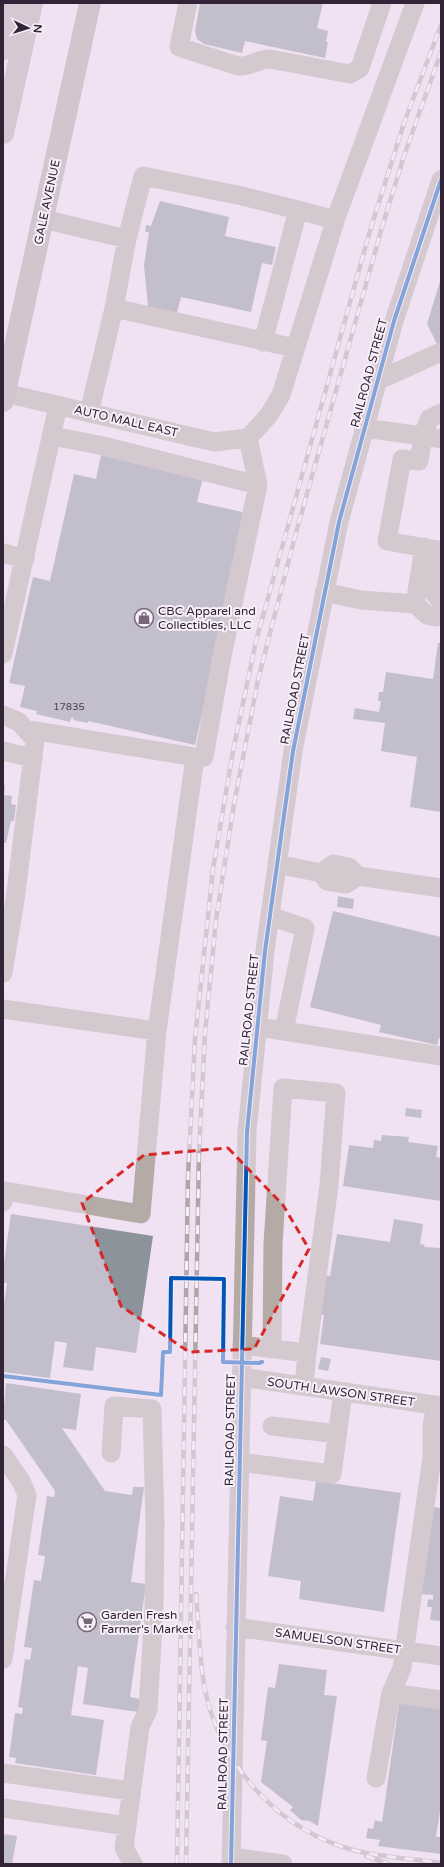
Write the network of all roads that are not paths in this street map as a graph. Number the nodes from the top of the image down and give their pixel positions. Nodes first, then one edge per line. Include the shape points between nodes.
1 (4, 3) edge
2 (13, 3) edge
3 (32, 3) edge
4 (90, 3) edge
5 (188, 3) edge
6 (382, 3) edge
7 (415, 3) edge
8 (3, 10) edge
9 (3, 49) edge
10 (3, 133) edge
11 (441, 180) edge
12 (298, 210) junction
13 (43, 219) junction
14 (335, 220) junction
15 (127, 239) junction
16 (114, 308) junction
17 (263, 342) junction
18 (295, 348) junction
19 (441, 352) edge
20 (377, 381) junction
21 (4, 397) edge
22 (58, 406) junction
23 (89, 412) junction
24 (441, 413) edge
25 (364, 428) junction
26 (52, 436) junction
27 (248, 438) junction
28 (432, 438) edge
29 (258, 485) junction
30 (434, 549) edge
31 (3, 553) edge
32 (25, 559) junction
33 (324, 592) junction
34 (441, 602) edge
35 (415, 604) junction
36 (441, 612) edge
37 (3, 654) edge
38 (3, 715) edge
39 (25, 729) junction
40 (3, 751) edge
41 (195, 757) junction
42 (33, 758) junction
43 (277, 864) junction
44 (441, 888) edge
45 (270, 916) junction
46 (3, 973) edge
47 (3, 1009) edge
48 (258, 1027) junction
49 (157, 1031) junction
50 (284, 1031) junction
51 (441, 1056) edge
52 (251, 1091) junction
53 (282, 1094) junction
54 (3, 1202) edge
55 (242, 1345) junction
56 (272, 1349) junction
57 (307, 1353) junction
58 (241, 1377) junction
59 (304, 1386) junction
60 (342, 1392) junction
61 (438, 1406) edge
62 (272, 1426) dead end
63 (337, 1434) junction
64 (111, 1453) dead end
65 (3, 1455) edge
66 (436, 1457) edge
67 (239, 1462) junction
68 (235, 1627) junction
69 (404, 1650) junction
70 (441, 1656) edge
71 (3, 1659) edge
72 (391, 1693) junction
73 (441, 1700) edge
74 (3, 1773) edge
75 (376, 1778) dead end
76 (131, 1791) junction
77 (3, 1808) edge
78 (127, 1826) junction
79 (231, 1860) edge
80 (133, 1864) edge
81 (283, 1864) edge

1 - 8 highway
2 - 9 highway
3 - 10 highway
4 - 13 main road, GALE AVENUE
5 - 6 street via 179,47 238,66 270,59 350,74 360,68
7 - 14 street
11 - 20 street, RAILROAD STREET via 394,321
12 - 14 street
12 - 15 street via 143,176
12 - 17 street
13 - 15 street
13 - 21 main road, GALE AVENUE
14 - 18 street
15 - 16 street
16 - 17 street
16 - 23 street
17 - 18 street
18 - 27 street via 281,395 269,416
19 - 20 street
20 - 25 street, RAILROAD STREET
21 - 22 street, AUTO MALL EAST
22 - 23 street, AUTO MALL EAST
22 - 26 street
23 - 27 street, AUTO MALL EAST via 214,442
24 - 28 street via 429,419
25 - 28 street
25 - 33 street, RAILROAD STREET via 339,522
26 - 29 street via 99,445
26 - 32 street
27 - 29 street
28 - 30 street via 419,461 402,459 388,541
29 - 41 street via 222,656 204,757
30 - 34 street via 433,591
30 - 35 street
31 - 32 street
32 - 37 street
33 - 35 street via 362,600
33 - 43 street, RAILROAD STREET via 293,751
35 - 36 street via 427,615 436,617
38 - 39 street via 19,722
39 - 41 street
39 - 42 street via 35,740
40 - 42 street
41 - 49 street
42 - 46 street
43 - 44 street via 321,873 327,881 346,884 358,876
43 - 45 street, RAILROAD STREET
45 - 48 street, RAILROAD STREET
45 - 50 street via 306,928
47 - 49 street
48 - 50 street
48 - 52 street, RAILROAD STREET
49 - 54 street via 141,1214 5,1192
50 - 51 street
52 - 53 street
52 - 55 street, RAILROAD STREET
53 - 56 street via 273,1244
53 - 57 street via 283,1088 336,1093 329,1185
55 - 56 street
55 - 58 street, RAILROAD STREET
56 - 57 street
57 - 59 street
58 - 59 street, SOUTH LAWSON STREET
58 - 67 street, RAILROAD STREET
59 - 60 street, SOUTH LAWSON STREET
60 - 61 street, SOUTH LAWSON STREET
60 - 63 street
61 - 66 street via 432,1425
62 - 63 street
63 - 67 street via 332,1474
64 - 76 street via 114,1406 152,1408 154,1608 148,1710 140,1727
65 - 71 street via 21,1481 27,1495
66 - 69 street
67 - 68 street, RAILROAD STREET
68 - 69 street, SAMUELSON STREET
68 - 79 street, RAILROAD STREET
69 - 70 street, SAMUELSON STREET
69 - 72 street via 402,1668
72 - 73 street
72 - 75 street
74 - 76 street
76 - 78 street
77 - 78 street
78 - 80 street via 124,1848
79 - 81 street

